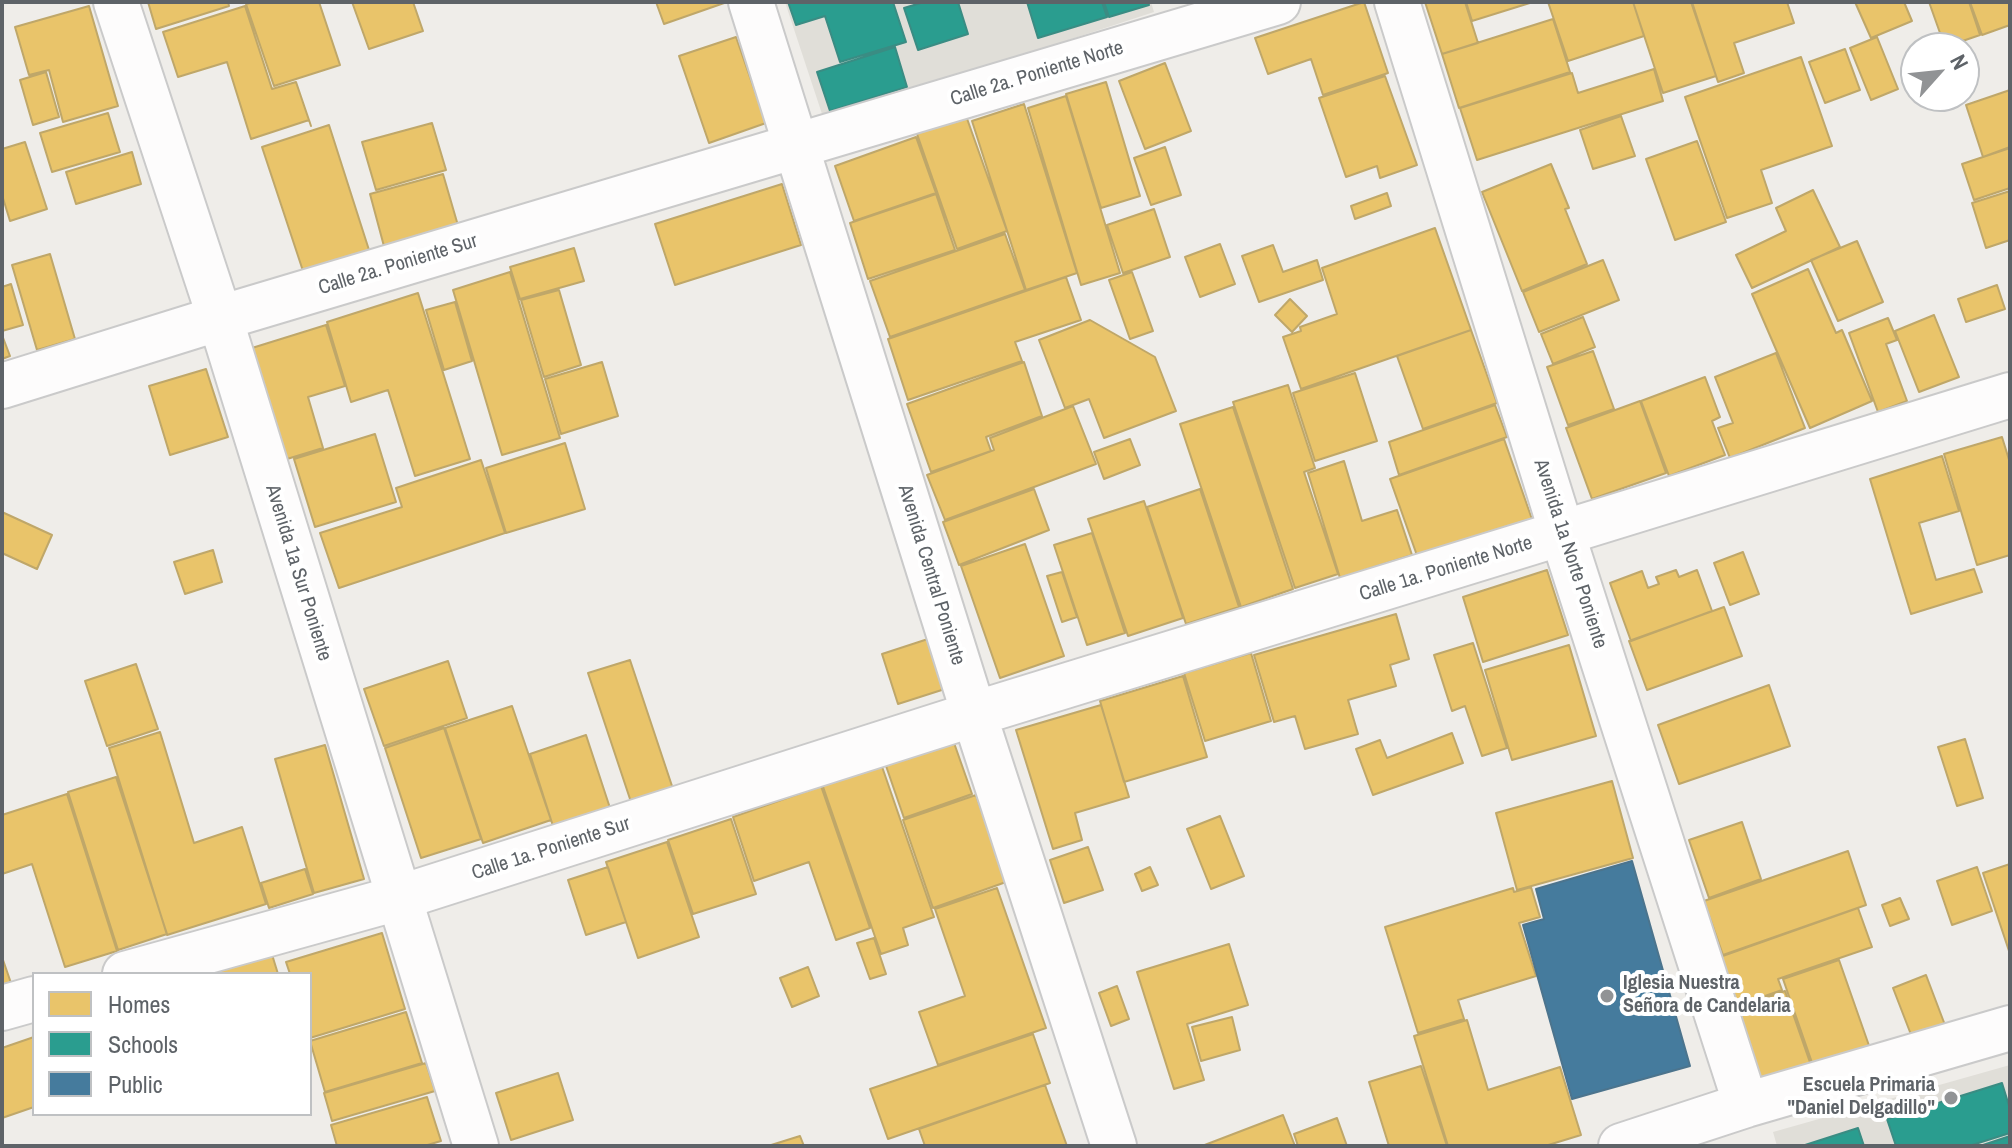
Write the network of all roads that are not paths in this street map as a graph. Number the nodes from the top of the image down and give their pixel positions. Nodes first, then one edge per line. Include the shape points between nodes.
1 (116, 2) edge
2 (751, 2) edge
3 (1278, 2) edge
4 (1397, 2) edge
5 (796, 146) junction
6 (220, 318) junction
7 (2, 386) edge
8 (2010, 395) edge
9 (1562, 533) junction
10 (974, 714) junction
11 (398, 898) junction
12 (132, 972) edge
13 (32, 1000) edge
14 (2, 1008) edge
15 (2010, 1028) edge
16 (1746, 1105) junction
17 (476, 1146) edge
18 (1114, 1146) edge
19 (1621, 1146) edge

1 - 6 street, Avenida 1a Sur Poniente
2 - 5 street, Avenida Central Poniente
3 - 5 street, Calle 2a. Poniente Norte
4 - 9 street, Avenida 1a Norte Poniente
5 - 6 street, Calle 2a. Poniente Sur
5 - 10 street, Avenida Central Poniente
6 - 7 street, Calle 2a. Poniente Sur
6 - 11 street, Avenida 1a Sur Poniente
8 - 9 street, Calle 1a. Poniente Norte
9 - 10 street, Calle 1a. Poniente Norte
9 - 16 street, Avenida 1a Norte Poniente
10 - 11 street, Calle 1a. Poniente Sur
10 - 18 street, Avenida Central Poniente
11 - 12 street, Calle 1a. Poniente Sur
11 - 17 street, Avenida 1a Sur Poniente
13 - 14 street
15 - 16 street
16 - 19 street

